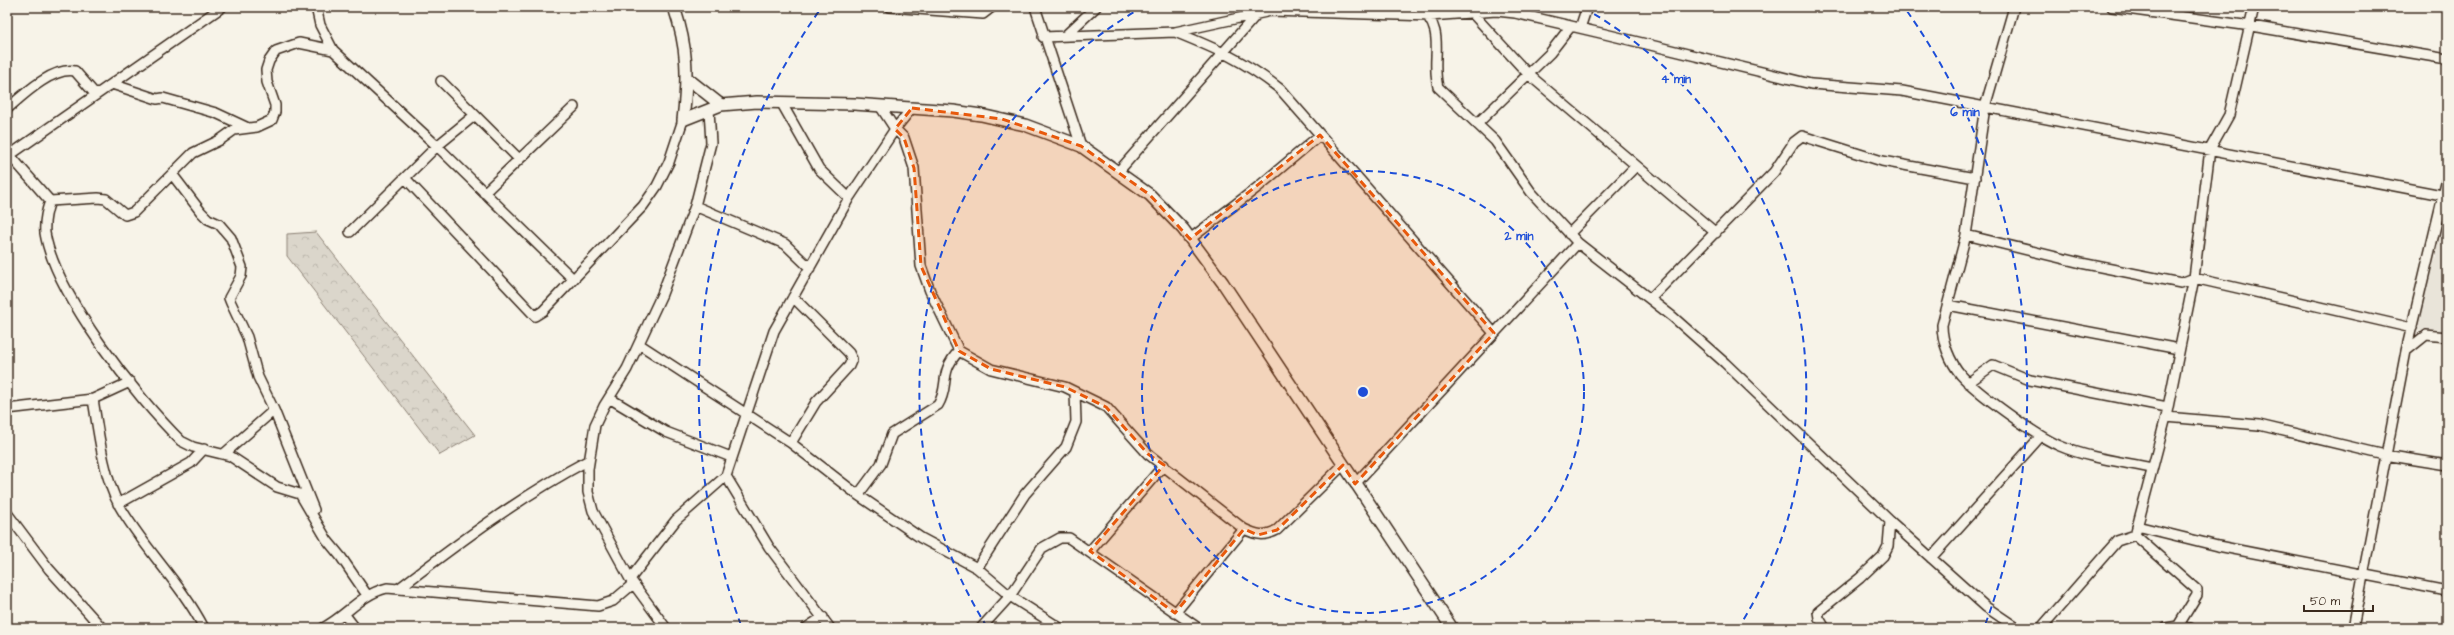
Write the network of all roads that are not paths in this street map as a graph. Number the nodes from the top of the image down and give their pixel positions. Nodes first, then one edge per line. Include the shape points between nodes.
1 (222, 7) edge
2 (316, 7) edge
3 (890, 7) edge
4 (992, 7) edge
5 (1035, 7) edge
6 (1096, 7) edge
7 (1419, 7) edge
8 (1586, 7) edge
9 (2014, 7) edge
10 (2112, 7) edge
11 (2254, 7) edge
12 (1272, 9) edge
13 (677, 10) edge
14 (1257, 14) junction
15 (1473, 14) junction
16 (1430, 16) junction
17 (1571, 26) junction
18 (2251, 26) junction
19 (1580, 28) junction
20 (1175, 32) junction
21 (1066, 36) junction
22 (1043, 37) junction
23 (333, 50) junction
24 (1225, 52) junction
25 (2447, 59) edge
26 (1528, 74) junction
27 (688, 79) junction
28 (441, 81) dead end
29 (112, 84) junction
30 (96, 96) junction
31 (781, 102) junction
32 (720, 105) junction
33 (880, 106) junction
34 (574, 107) dead end
35 (1985, 107) junction
36 (912, 108) junction
37 (7, 109) edge
38 (709, 110) junction
39 (475, 115) junction
40 (683, 120) junction
41 (1477, 124) junction
42 (249, 128) junction
43 (895, 129) junction
44 (1320, 135) junction
45 (437, 146) junction
46 (1081, 146) junction
47 (2210, 149) junction
48 (8, 155) edge
49 (519, 160) junction
50 (1636, 166) junction
51 (1118, 172) junction
52 (172, 174) junction
53 (1974, 178) junction
54 (2447, 178) edge
55 (406, 179) junction
56 (484, 193) junction
57 (2445, 195) edge
58 (849, 198) junction
59 (50, 200) junction
60 (695, 206) junction
61 (350, 232) dead end
62 (1569, 234) junction
63 (1716, 234) junction
64 (1966, 235) junction
65 (1190, 239) junction
66 (1578, 243) junction
67 (810, 268) junction
68 (572, 278) junction
69 (2194, 278) junction
70 (794, 297) junction
71 (1650, 299) junction
72 (1948, 305) junction
73 (2412, 328) junction
74 (1494, 333) junction
75 (2447, 337) edge
76 (639, 344) junction
77 (2179, 349) junction
78 (959, 351) junction
79 (2406, 351) junction
80 (130, 382) junction
81 (1968, 383) junction
82 (1075, 392) junction
83 (609, 398) junction
84 (93, 399) junction
85 (2167, 407) junction
86 (7, 409) edge
87 (274, 410) junction
88 (746, 413) junction
89 (2166, 417) junction
90 (2041, 436) junction
91 (791, 443) junction
92 (204, 449) junction
93 (224, 453) junction
94 (2385, 455) junction
95 (731, 457) junction
96 (589, 460) junction
97 (1164, 465) junction
98 (1343, 465) junction
99 (2447, 465) edge
100 (2152, 468) junction
101 (726, 476) junction
102 (1355, 484) junction
103 (858, 495) junction
104 (118, 504) junction
105 (7, 513) edge
106 (1890, 521) junction
107 (1244, 529) junction
108 (2136, 530) junction
109 (326, 540) junction
110 (1090, 551) junction
111 (1931, 558) junction
112 (977, 568) junction
113 (2362, 573) junction
114 (632, 582) junction
115 (398, 589) junction
116 (2447, 591) edge
117 (366, 595) junction
118 (1010, 596) junction
119 (1175, 613) junction
120 (345, 615) junction
121 (823, 617) junction
122 (2178, 626) junction
123 (102, 628) edge
124 (204, 628) edge
125 (323, 628) edge
126 (355, 628) edge
127 (666, 628) edge
128 (806, 628) edge
129 (830, 628) edge
130 (982, 628) edge
131 (1060, 628) edge
132 (1198, 628) edge
133 (1452, 628) edge
134 (1825, 628) edge
135 (2017, 628) edge
136 (2041, 628) edge
137 (2166, 628) edge
138 (2190, 628) edge
139 (2353, 628) edge

1 - 29 street
2 - 23 street via 320,25
3 - 4 street via 983,14
5 - 22 street
6 - 21 street
7 - 16 street
8 - 19 street
9 - 35 street
10 - 18 street
11 - 18 street
12 - 14 street
12 - 16 street
13 - 27 street
14 - 20 street
14 - 24 street
15 - 16 street
15 - 17 street via 1496,11 1515,13
15 - 26 street
16 - 41 street via 1436,31 1438,48 1438,87
17 - 19 street
17 - 26 street via 1550,53
18 - 25 street
18 - 47 street via 2229,114
19 - 35 street via 1804,82 1902,91
20 - 21 street
20 - 24 street
21 - 22 street
22 - 46 street
23 - 42 street via 299,43 276,52 266,70 276,112 272,120 264,125
23 - 45 street
24 - 44 street via 1254,69 1280,89
24 - 51 street
26 - 41 street
26 - 50 street
27 - 32 street
27 - 40 street
28 - 39 street
29 - 30 street
29 - 42 street via 157,99 163,98 216,113
30 - 37 street via 75,71 68,70 37,84
30 - 48 street
31 - 32 street
31 - 33 street
31 - 58 street via 819,170
32 - 38 street
33 - 36 street
33 - 43 street
34 - 49 street
35 - 47 street
35 - 53 street
36 - 43 street
36 - 46 street via 1002,118 1045,131
38 - 40 street
38 - 60 street via 711,143
39 - 45 street
39 - 49 street
40 - 68 street via 669,162 643,206
41 - 62 street via 1496,141 1531,192
42 - 52 street via 234,130 193,154
43 - 58 street
43 - 78 street via 904,138 914,168 922,266 930,291
44 - 65 street
44 - 74 street
45 - 55 street
45 - 56 street
46 - 51 street
47 - 57 street
47 - 69 street
48 - 59 street
49 - 56 street
50 - 62 street
50 - 63 street
51 - 65 street via 1150,195
52 - 59 street via 129,215 125,215 106,199
52 - 87 street via 208,219 219,224 231,238 240,258 241,272 229,298 247,337 258,377
53 - 63 street via 1882,161 1802,136 1794,142 1774,172 1757,187
53 - 64 street
54 - 57 street
55 - 61 street
55 - 68 street via 535,316 543,311
56 - 68 street
57 - 73 street
58 - 67 street
59 - 80 street via 46,212 46,234 60,275 84,320
60 - 67 street via 785,244
60 - 76 street via 662,294
62 - 66 street
63 - 71 street
64 - 69 street via 2081,263 2181,283
64 - 72 street
65 - 98 street via 1223,283
66 - 71 street
66 - 74 street
67 - 70 street
69 - 73 street
69 - 77 street
70 - 88 street via 768,345
70 - 91 street via 852,359 849,366 816,402
71 - 106 street via 1725,363
72 - 77 street
72 - 81 street via 1942,334 1950,357
73 - 79 street
74 - 102 street
75 - 79 street via 2426,335
76 - 83 street
76 - 88 street
77 - 85 street
78 - 82 street via 991,368 1052,383
78 - 103 street via 946,368 942,399 938,405 892,434 881,464
79 - 94 street
80 - 84 street
80 - 92 street via 181,441
81 - 85 street via 1993,365 2030,380
81 - 90 street
82 - 97 street via 1106,407 1148,454
82 - 112 street via 1076,422 1066,447 1025,494
83 - 95 street via 666,432
83 - 96 street via 595,425
84 - 86 street
84 - 104 street via 103,460
85 - 89 street
87 - 93 street
87 - 109 street
88 - 91 street
88 - 95 street
89 - 94 street via 2259,425
89 - 100 street
90 - 100 street via 2068,449
90 - 111 street
91 - 103 street
92 - 93 street
92 - 104 street via 191,463
93 - 109 street via 277,487 300,494
94 - 99 street
94 - 113 street
95 - 101 street
96 - 114 street via 588,492 594,511
96 - 115 street via 543,485 482,526
97 - 107 street
97 - 110 street
98 - 102 street
98 - 107 street via 1277,530 1258,535
100 - 108 street
101 - 114 street via 676,520
101 - 121 street via 769,547
102 - 133 street
103 - 112 street via 921,538
104 - 124 street via 192,605
105 - 123 street via 49,569
106 - 111 street
106 - 134 street via 1888,546 1883,556 1818,612
107 - 119 street
108 - 113 street
108 - 122 street via 2197,590 2197,595
108 - 136 street via 2117,541
109 - 117 street
110 - 118 street via 1068,538 1060,538 1049,543 1042,548
110 - 119 street
111 - 135 street via 1986,606
112 - 118 street
113 - 116 street
113 - 139 street
114 - 115 street via 613,600 598,606
114 - 127 street
115 - 117 street via 387,588
117 - 120 street
118 - 130 street
118 - 131 street
119 - 132 street
120 - 125 street
120 - 126 street
121 - 128 street
121 - 129 street
122 - 137 street
122 - 138 street

